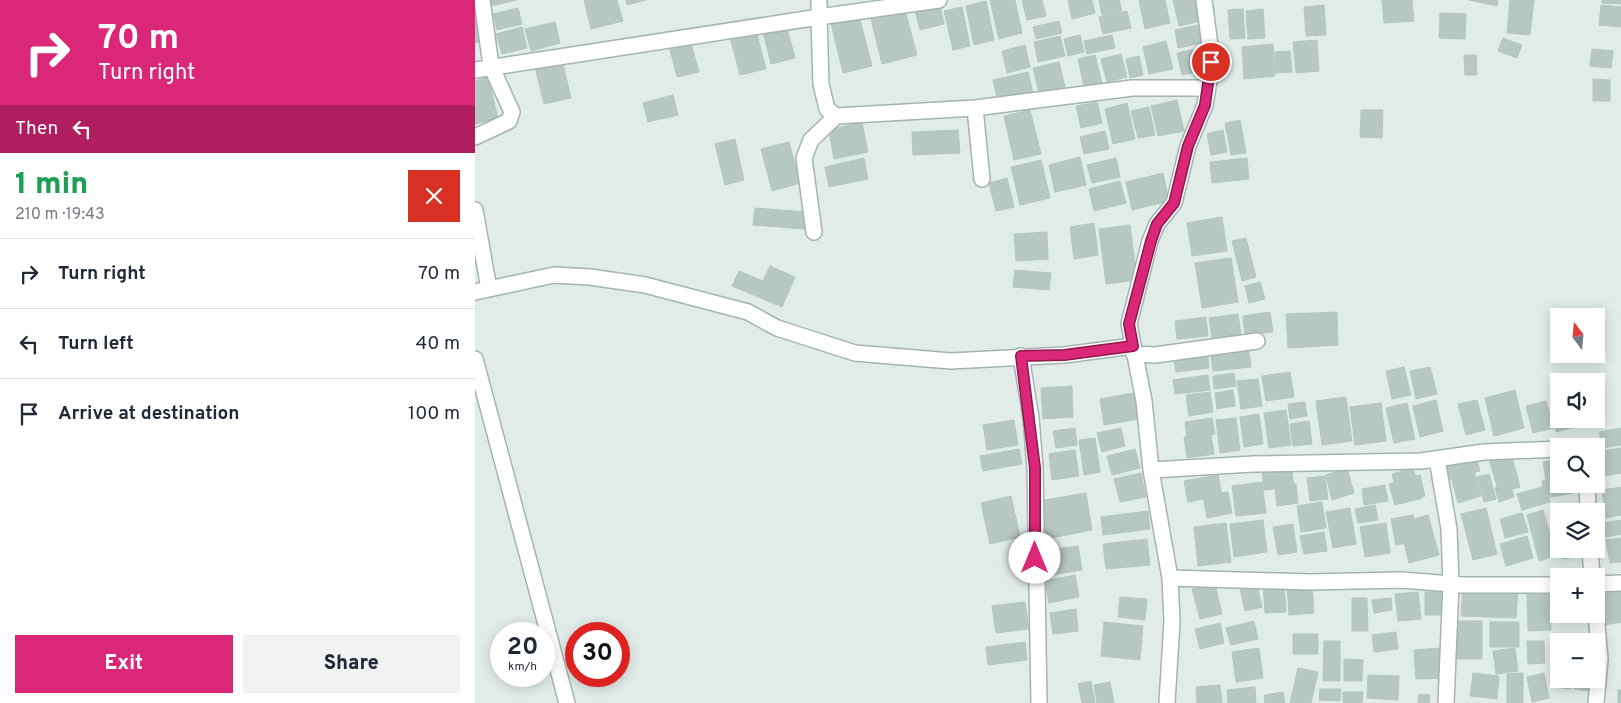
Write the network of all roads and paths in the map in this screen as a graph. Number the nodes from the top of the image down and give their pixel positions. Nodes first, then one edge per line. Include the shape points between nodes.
1 (482, 0) edge
2 (819, 0) edge
3 (939, 0) edge
4 (1204, 0) edge
5 (819, 17) junction
6 (491, 66) junction
7 (475, 70) edge
8 (1207, 88) junction
9 (975, 108) junction
10 (836, 116) junction
11 (475, 137) edge
12 (982, 179) dead end
13 (475, 210) edge
14 (814, 232) dead end
15 (485, 283) edge
16 (1257, 341) dead end
17 (1133, 346) junction
18 (1021, 356) junction
19 (475, 359) edge
20 (1550, 449) edge
21 (1437, 459) junction
22 (1151, 470) junction
23 (1170, 578) junction
24 (1621, 583) edge
25 (1451, 584) junction
26 (1605, 584) edge
27 (1550, 586) edge
28 (1596, 623) edge
29 (567, 703) edge
30 (1039, 703) edge
31 (1167, 703) edge
32 (1446, 703) edge
33 (1596, 703) edge

1 - 6 street
2 - 5 street
3 - 5 street
4 - 8 street via 1211,53
5 - 6 street
5 - 10 street via 821,84 827,109
6 - 7 street
6 - 11 street via 512,117 509,122
8 - 9 street via 1132,88
8 - 17 street via 1205,105 1188,146 1174,203 1157,224 1151,241 1129,324
9 - 10 street
9 - 12 street
10 - 14 street via 811,140 804,158
13 - 15 street
15 - 18 street via 554,275 589,277 645,285 748,312 784,331 855,353 951,361
16 - 17 street via 1155,355
17 - 18 street via 1064,355
17 - 22 street via 1144,401
18 - 30 street via 1035,468
19 - 29 street
20 - 21 street via 1484,452
21 - 22 street
21 - 25 street via 1449,529
22 - 23 street
23 - 25 street via 1310,582 1403,580
23 - 31 street via 1172,621
24 - 26 street
25 - 27 street
25 - 32 street
28 - 33 street via 1600,659

